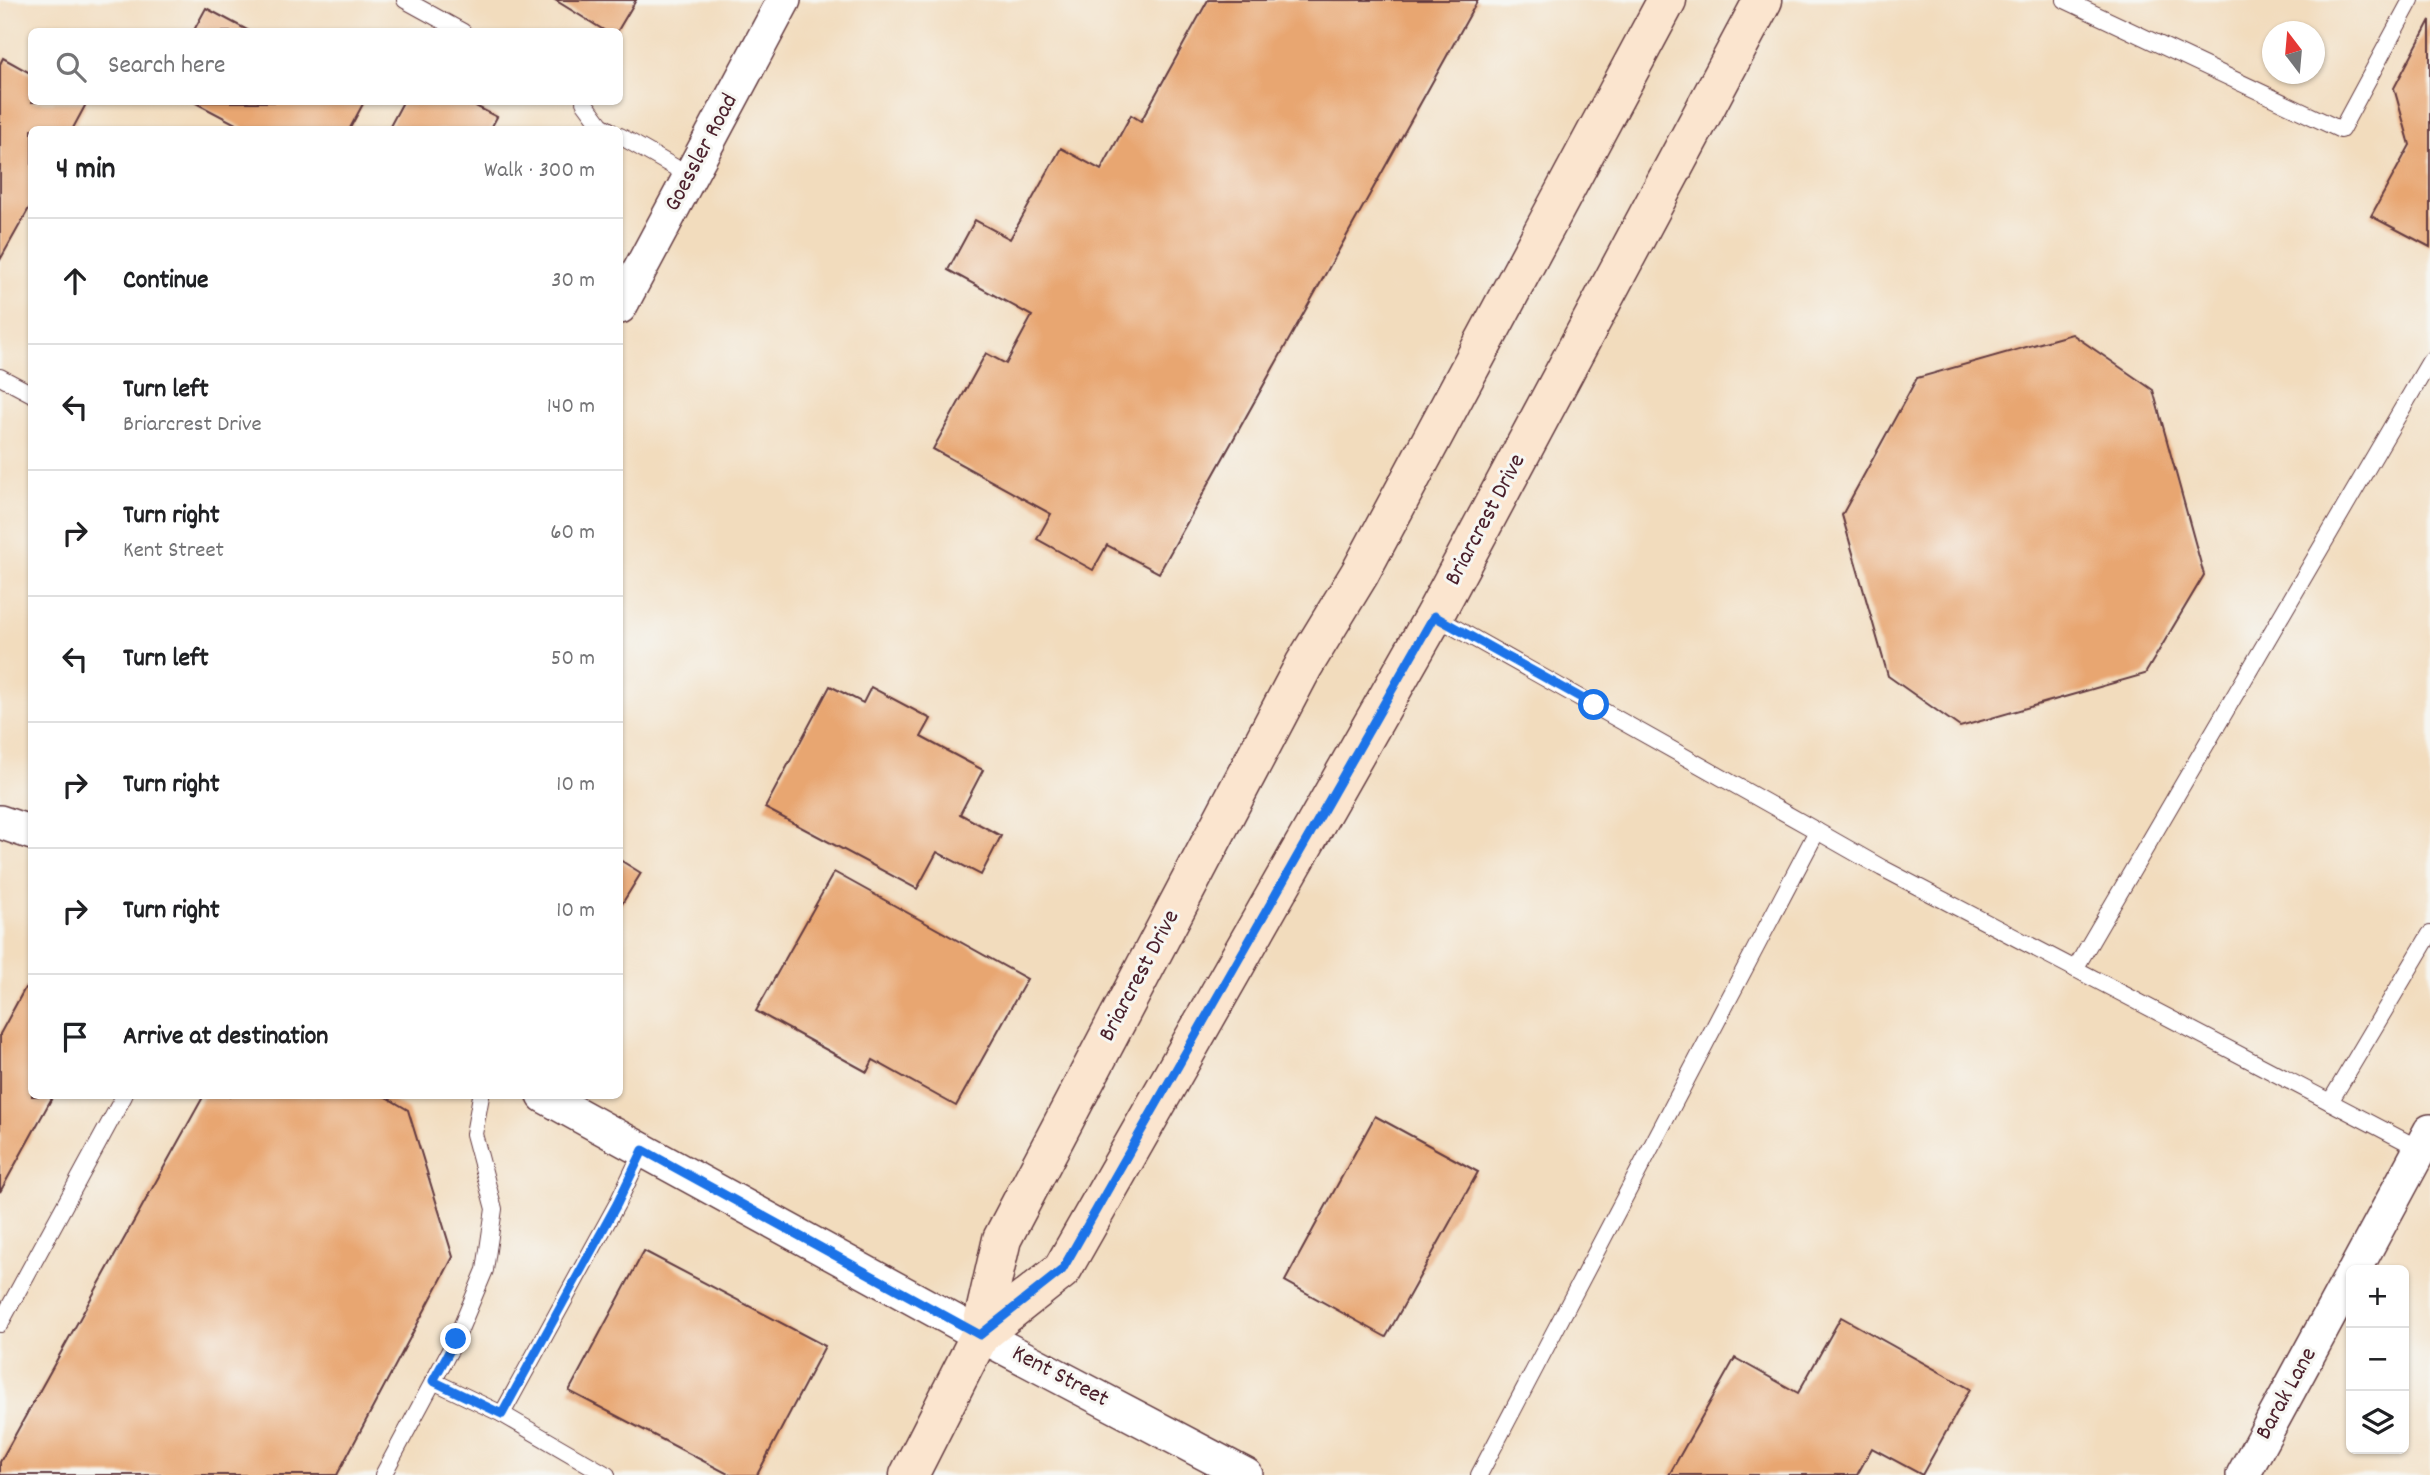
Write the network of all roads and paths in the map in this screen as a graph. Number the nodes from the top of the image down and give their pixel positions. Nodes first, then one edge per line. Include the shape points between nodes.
1 (405, 0) edge
2 (784, 0) edge
3 (1667, 0) edge
4 (1763, 0) edge
5 (2065, 0) edge
6 (2411, 0) edge
7 (456, 28) edge
8 (586, 105) edge
9 (602, 126) edge
10 (623, 138) edge
11 (690, 176) junction
12 (623, 301) edge
13 (2430, 361) edge
14 (0, 377) edge
15 (28, 392) edge
16 (1434, 616) junction
17 (0, 822) edge
18 (28, 831) edge
19 (1817, 831) junction
20 (2430, 934) edge
21 (2075, 969) junction
22 (122, 1099) edge
23 (480, 1099) edge
24 (550, 1099) edge
25 (2330, 1102) junction
26 (2425, 1140) edge
27 (643, 1150) junction
28 (2357, 1265) edge
29 (2346, 1285) edge
30 (0, 1324) edge
31 (980, 1335) junction
32 (433, 1381) junction
33 (502, 1414) junction
34 (383, 1475) edge
35 (607, 1475) edge
36 (909, 1475) edge
37 (1246, 1475) edge
38 (1479, 1475) edge
39 (2243, 1475) edge

1 - 7 lane
2 - 11 street, Goessler Road
3 - 31 main road, Briarcrest Drive via 1360,573 1304,665 1002,1239
4 - 16 main road, Briarcrest Drive
5 - 6 lane via 2341,130
8 - 9 lane
10 - 11 lane
11 - 12 street, Goessler Road
13 - 21 lane
14 - 15 lane
16 - 19 lane
16 - 31 main road, Briarcrest Drive via 1062,1270
17 - 18 street
19 - 21 lane
19 - 38 lane
20 - 25 lane
21 - 25 lane
22 - 30 lane
23 - 32 lane via 474,1134 494,1209 485,1270
24 - 27 street, Kent Street
25 - 26 lane
26 - 28 street
27 - 31 street, Kent Street
27 - 33 lane
29 - 39 street, Barak Lane
31 - 36 main road, Briarcrest Drive
31 - 37 street, Kent Street
32 - 33 lane
32 - 34 lane
33 - 35 lane

